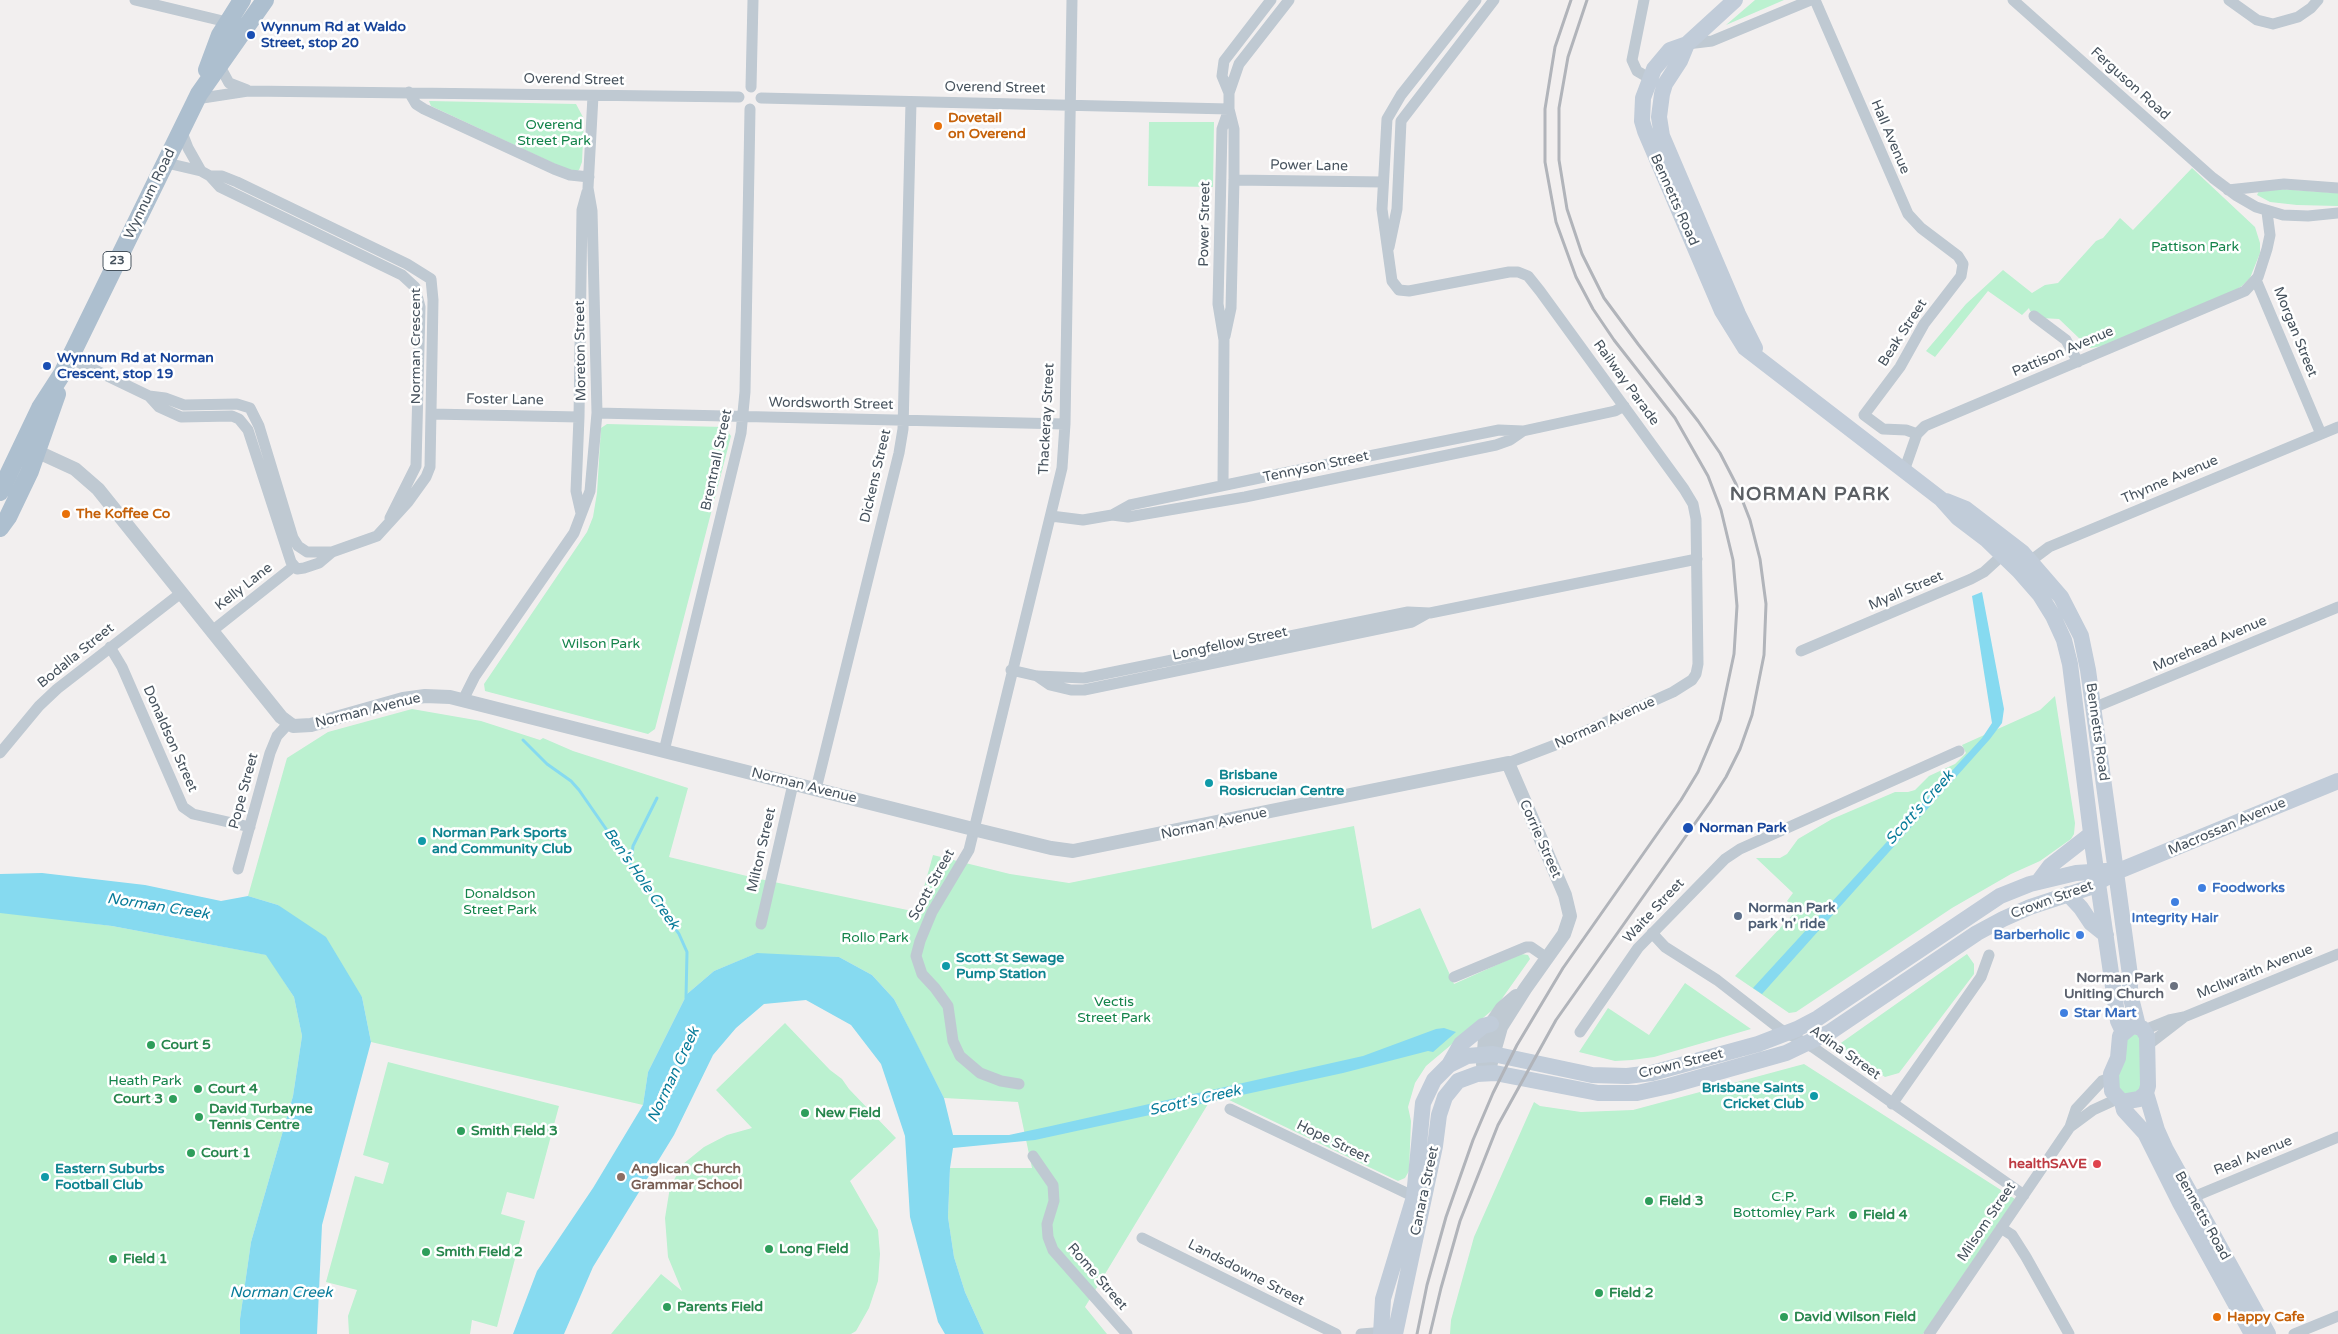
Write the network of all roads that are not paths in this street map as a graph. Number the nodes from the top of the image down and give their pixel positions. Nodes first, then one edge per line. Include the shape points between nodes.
1 (135, 0) edge
2 (242, 0) edge
3 (753, 0) edge
4 (1072, 0) edge
5 (1271, 0) edge
6 (1289, 0) edge
7 (1476, 0) edge
8 (1494, 0) edge
9 (1644, 0) edge
10 (1734, 0) edge
11 (1811, 0) edge
12 (1815, 0) edge
13 (2013, 0) edge
14 (2229, 0) edge
15 (2318, 0) edge
16 (261, 6) edge
17 (227, 22) junction
18 (1687, 44) junction
19 (222, 59) junction
20 (1649, 78) junction
21 (751, 87) junction
22 (248, 91) junction
23 (409, 92) junction
24 (1229, 93) junction
25 (593, 96) junction
26 (198, 97) junction
27 (739, 98) junction
28 (761, 98) junction
29 (911, 102) junction
30 (1070, 105) junction
31 (750, 109) junction
32 (1229, 109) junction
33 (181, 130) junction
34 (164, 165) junction
35 (206, 173) junction
36 (1234, 180) junction
37 (589, 182) junction
38 (1383, 182) junction
39 (2338, 188) edge
40 (2228, 190) junction
41 (2267, 212) junction
42 (2338, 213) edge
43 (1704, 252) junction
44 (1388, 253) junction
45 (1964, 266) joint
46 (2256, 280) junction
47 (2034, 316) dead end
48 (1224, 340) junction
49 (70, 358) junction
50 (2078, 362) junction
51 (149, 396) junction
52 (1624, 406) junction
53 (597, 413) junction
54 (430, 414) junction
55 (579, 417) junction
56 (743, 417) junction
57 (904, 421) junction
58 (1065, 424) junction
59 (2338, 427) edge
60 (1523, 431) junction
61 (1917, 434) junction
62 (2321, 434) junction
63 (30, 448) junction
64 (1904, 471) junction
65 (1224, 485) junction
66 (0, 492) edge
67 (581, 513) junction
68 (1112, 515) junction
69 (1051, 516) junction
70 (388, 524) junction
71 (0, 528) edge
72 (2008, 550) junction
73 (332, 552) junction
74 (1697, 559) junction
75 (294, 566) junction
76 (2025, 566) junction
77 (181, 593) junction
78 (2338, 607) edge
79 (212, 631) junction
80 (110, 647) junction
81 (1801, 651) dead end
82 (1012, 670) junction
83 (1692, 680) joint
84 (463, 700) junction
85 (2093, 708) junction
86 (288, 724) junction
87 (664, 751) junction
88 (1959, 751) dead end
89 (0, 753) edge
90 (1508, 763) junction
91 (2338, 781) edge
92 (793, 784) junction
93 (816, 789) junction
94 (250, 827) junction
95 (973, 828) junction
96 (2091, 834) junction
97 (238, 869) dead end
98 (2116, 872) junction
99 (2098, 876) junction
100 (2038, 882) junction
101 (2068, 894) junction
102 (761, 924) dead end
103 (1652, 933) junction
104 (2106, 935) junction
105 (2338, 954) edge
106 (1989, 955) dead end
107 (1547, 958) junction
108 (1454, 977) dead end
109 (1525, 989) junction
110 (1490, 1024) junction
111 (1580, 1032) dead end
112 (1787, 1033) junction
113 (2138, 1033) junction
114 (1807, 1044) junction
115 (1488, 1054) junction
116 (1449, 1065) junction
117 (1485, 1073) junction
118 (2110, 1078) junction
119 (1019, 1084) dead end
120 (2146, 1093) junction
121 (2120, 1100) junction
122 (1892, 1104) junction
123 (1230, 1109) dead end
124 (2070, 1127) junction
125 (2338, 1137) edge
126 (1033, 1156) dead end
127 (2024, 1195) junction
128 (1418, 1199) junction
129 (2186, 1200) junction
130 (2000, 1228) junction
131 (1142, 1238) dead end
132 (2338, 1316) edge
133 (2257, 1332) edge
134 (1388, 1333) edge
135 (1127, 1334) edge
136 (1336, 1334) edge
137 (1361, 1334) edge
138 (1929, 1334) edge
139 (2069, 1334) edge
140 (2294, 1334) edge

1 - 17 street
2 - 17 main road, Wynnum Road / 23
3 - 21 street
4 - 30 street, Thackeray Street
5 - 24 street, Power Street via 1224,61 1222,76
6 - 24 street, Power Street via 1241,61
7 - 38 street, Railway Parade via 1390,111 1386,123
8 - 44 street, Railway Parade via 1401,121 1397,209
9 - 20 street via 1632,60 1637,71
10 - 18 main road, Bennetts Road
11 - 18 street, Bennetts Road via 1718,38
12 - 45 street, Hall Avenue via 1908,214 1958,256
13 - 40 street, Ferguson Road
14 - 15 street via 2257,20 2273,24 2298,17
16 - 17 main road via 236,23
16 - 19 main road, Wynnum Road / 23
17 - 26 main road, Wynnum Road / 23
18 - 20 main road, Bennetts Road via 1670,50
18 - 43 main road, Bennetts Road via 1665,84 1660,104 1660,127
19 - 22 street, Overend Street via 222,70 229,83
19 - 26 main road, Wynnum Road / 23
20 - 43 main road, Bennetts Road via 1642,109 1645,131
21 - 27 street via 742,91
21 - 28 street via 759,91
22 - 23 street, Overend Street
22 - 26 street, Overend Street
23 - 25 street, Overend Street
23 - 37 street via 416,104 424,109
24 - 32 street, Power Street
25 - 27 street, Overend Street
25 - 37 street, Moreton Street
26 - 33 main road, Wynnum Road / 23
27 - 31 street
28 - 29 street, Overend Street
28 - 31 street via 759,105
29 - 30 street, Overend Street
29 - 57 street, Dickens Street
30 - 32 street, Overend Street
30 - 58 street, Thackeray Street
31 - 56 street, Brentnall Street
32 - 36 street, Power Street via 1234,129
32 - 48 street, Power Street via 1222,126 1221,168 1218,307
33 - 34 main road, Wynnum Road / 23
33 - 35 street, Norman Crescent via 188,148
34 - 35 street, Norman Crescent
34 - 49 main road, Wynnum Road / 23
35 - 54 street, Norman Crescent via 238,182 408,264 431,279
35 - 70 street, Norman Crescent via 220,187 402,275 416,289 420,308 416,466
36 - 38 street, Power Lane
36 - 48 street, Power Street via 1231,308
37 - 53 street, Moreton Street
37 - 55 street, Moreton Street via 582,210
38 - 44 street, Railway Parade via 1382,217
39 - 40 street via 2284,184
40 - 41 street, Ferguson Road
41 - 42 street, Ferguson Road via 2295,217
41 - 46 street, Morgan Street via 2270,240
43 - 64 main road, Bennetts Road via 1728,324 1746,348
44 - 52 street, Railway Parade via 1392,281 1402,291 1424,290 1509,272 1528,276
45 - 61 street, Beak Street via 1961,276 1924,324 1900,368 1864,415 1883,429
46 - 50 street, Pattison Avenue via 2234,297
46 - 62 street, Morgan Street
47 - 50 street via 2066,340
48 - 65 street, Power Street
49 - 51 street, Norman Crescent
49 - 63 main road, Wynnum Road / 23
50 - 61 street, Pattison Avenue via 1930,424
51 - 73 street, Norman Crescent via 184,405 237,404 250,408 259,426 295,542 307,552
51 - 75 street, Norman Crescent via 179,417 232,416 245,424 286,552
52 - 60 street, Tennyson Street via 1614,412
52 - 74 street, Railway Parade via 1693,504
53 - 56 street, Wordsworth Street
53 - 67 street, Moreton Street via 590,490
54 - 55 street, Foster Lane
54 - 70 street, Norman Crescent via 429,472
55 - 67 street, Moreton Street via 576,491
56 - 57 street, Wordsworth Street
56 - 87 street, Brentnall Street
57 - 58 street, Wordsworth Street
57 - 93 street, Dickens Street via 899,453
58 - 69 street, Thackeray Street via 1062,468
59 - 62 street, Thynne Avenue
60 - 65 street, Tennyson Street via 1499,430
60 - 68 street, Tennyson Street via 1496,445 1271,491 1128,517
61 - 64 street
62 - 76 street, Thynne Avenue via 2049,547
63 - 66 main road, Wynnum Road / 23
63 - 71 main road, Wynnum Road / 23 via 20,494
63 - 77 street via 66,464 90,480
64 - 72 main road, Bennetts Road via 1942,499 1966,509
65 - 68 street, Tennyson Street via 1130,505
67 - 84 street, Moreton Street via 574,533 475,676
68 - 69 street, Tennyson Street via 1083,520
69 - 82 street, Thackeray Street
70 - 73 street, Norman Crescent via 373,538
72 - 76 main road, Bennetts Road
72 - 81 street, Myall Street via 1984,572 1971,579
73 - 75 street, Norman Crescent via 317,564 300,569
74 - 82 street, Longfellow Street via 1430,613 1412,622 1084,690 1050,685 1037,676
74 - 83 street, Railway Parade via 1698,664
75 - 79 street, Kelly Lane
76 - 85 main road, Bennetts Road via 2058,593 2077,626 2085,650
76 - 96 main road, Bennetts Road via 2059,628 2067,651
77 - 79 street
77 - 80 street, Bodalla Street
78 - 85 street, Morehead Avenue
79 - 86 street
80 - 89 street, Bodalla Street via 53,693
80 - 94 street, Donaldson Street via 122,667 183,807 198,815
82 - 95 street, Thackeray Street
83 - 90 street, Norman Avenue via 1555,745
84 - 86 street, Norman Avenue via 414,697 311,726
84 - 87 street, Norman Avenue
85 - 98 main road, Bennetts Road
86 - 94 street, Pope Street via 273,744
87 - 92 street, Norman Avenue
88 - 103 street, Waite Street via 1909,778 1773,840 1740,849 1725,859
90 - 95 street, Norman Avenue via 1084,850 1062,850
90 - 107 street, Corrie Street via 1565,895 1570,916 1566,930
91 - 98 main road, Macrossan Avenue
92 - 93 street, Norman Avenue
92 - 102 street, Milton Street
93 - 95 street, Norman Avenue
94 - 97 street, Pope Street
95 - 119 street, Scott Street via 967,855 925,927 917,949 917,961 922,974 948,1006 953,1041 960,1056 980,1073
96 - 99 main road, Bennetts Road
96 - 100 main road via 2050,866
98 - 99 main road, Crown Street
98 - 113 main road, Bennetts Road via 2130,994
99 - 100 main road, Crown Street
99 - 101 main road, Crown Street
99 - 104 main road, Bennetts Road
100 - 112 main road, Crown Street via 1991,901 1818,1018
101 - 104 main road via 2091,923
101 - 114 main road, Crown Street via 2024,910 1977,933 1841,1025
103 - 111 street, Waite Street
103 - 112 street, Adina Street via 1665,947 1717,980
104 - 113 main road, Bennetts Road via 2118,1020
105 - 113 street, McIlwraith Avenue
106 - 122 street via 1981,977
107 - 108 street via 1524,947
107 - 109 street
109 - 110 street via 1502,1008
109 - 115 street
110 - 115 street via 1485,1038
110 - 116 main road via 1461,1044
112 - 114 street, Adina Street
112 - 115 main road, Crown Street via 1663,1070 1621,1076 1592,1075
113 - 118 main road via 2119,1038 2118,1058
113 - 120 main road via 2148,1086
114 - 117 main road, Crown Street via 1765,1059 1637,1093 1598,1093
114 - 122 street, Adina Street
115 - 116 main road, Crown Street via 1468,1056
115 - 117 street
116 - 128 main road, Canara Street via 1434,1080 1423,1103
117 - 128 main road, Canara Street via 1458,1081 1445,1097
118 - 121 main road, Bennetts Road via 2112,1091
118 - 124 street, Milsom Street via 2085,1097 2076,1109
120 - 121 main road via 2135,1100
120 - 129 main road, Bennetts Road via 2160,1140
121 - 124 street, Milsom Street via 2093,1110
121 - 129 main road, Bennetts Road via 2124,1110 2145,1133
122 - 127 street, Adina Street
123 - 128 street, Hope Street
124 - 127 street, Milsom Street
125 - 129 street, Real Avenue
126 - 135 street, Rome Street via 1053,1185 1054,1201 1047,1224 1053,1250
127 - 130 street, Milsom Street
128 - 134 main road, Canara Street
129 - 133 main road, Bennetts Road
130 - 138 street, Milsom Street
130 - 139 street via 2012,1235
131 - 136 street, Landsdowne Street
132 - 140 street
134 - 137 street

